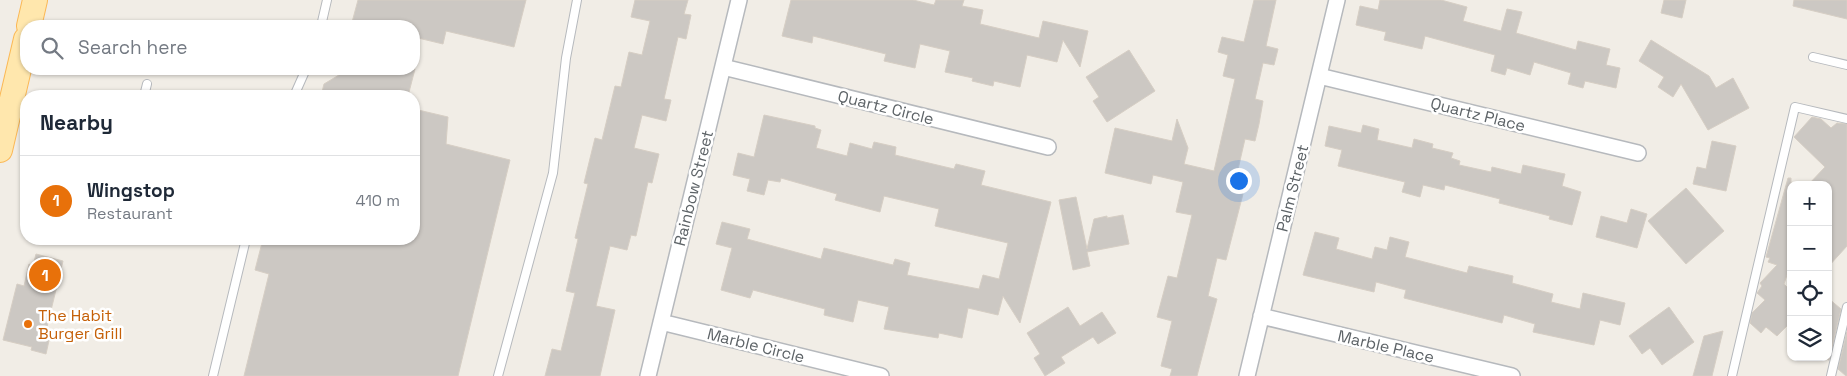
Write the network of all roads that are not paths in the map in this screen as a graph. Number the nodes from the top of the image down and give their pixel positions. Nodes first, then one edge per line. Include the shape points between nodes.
1 (35, 0) edge
2 (327, 0) edge
3 (577, 0) edge
4 (739, 0) edge
5 (1337, 0) edge
6 (30, 20) edge
7 (322, 20) edge
8 (1814, 57) dead end
9 (20, 63) edge
10 (1847, 65) edge
11 (723, 67) junction
12 (303, 75) edge
13 (1319, 76) junction
14 (147, 84) dead end
15 (146, 90) edge
16 (297, 90) edge
17 (9, 107) edge
18 (1847, 119) edge
19 (1048, 147) dead end
20 (0, 150) edge
21 (1638, 153) dead end
22 (245, 245) edge
23 (1847, 307) edge
24 (1261, 316) junction
25 (661, 322) junction
26 (212, 376) edge
27 (498, 376) edge
28 (648, 376) edge
29 (881, 376) edge
30 (1246, 376) edge
31 (1512, 376) edge
32 (1732, 376) edge
33 (1831, 376) edge

1 - 6 main road
2 - 7 lane
3 - 27 lane via 566,58 553,173
4 - 11 street, Rainbow Street
5 - 13 street, Palm Street
8 - 10 lane
9 - 17 main road
11 - 19 street, Quartz Circle
11 - 25 street, Rainbow Street
12 - 16 lane
13 - 21 street, Quartz Place
13 - 24 street, Palm Street
14 - 15 lane
17 - 20 main road
18 - 32 lane via 1795,107
22 - 26 lane
23 - 33 lane
24 - 30 street, Palm Street
24 - 31 street, Marble Place
25 - 28 street, Rainbow Street
25 - 29 street, Marble Circle

